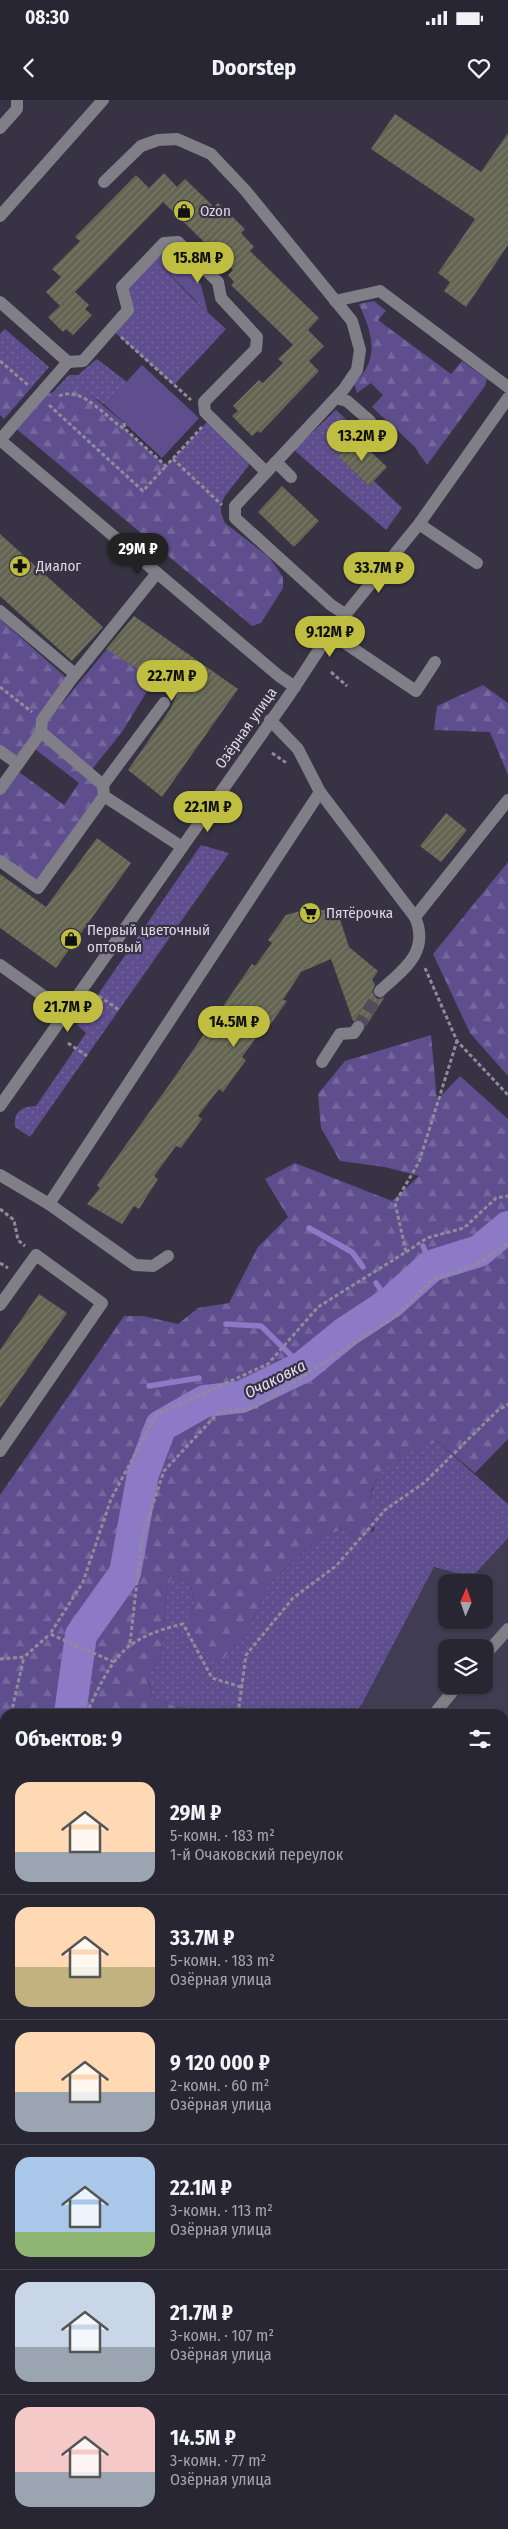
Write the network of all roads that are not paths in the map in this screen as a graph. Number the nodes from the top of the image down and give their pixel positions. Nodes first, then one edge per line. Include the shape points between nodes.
1 (17, 100) edge
2 (100, 101) edge
3 (0, 128) edge
4 (104, 182) dead end
5 (0, 216) edge
6 (335, 301) junction
7 (0, 302) edge
8 (68, 362) junction
9 (508, 387) edge
10 (336, 398) junction
11 (508, 398) edge
12 (370, 421) dead end
13 (0, 440) edge
14 (276, 462) junction
15 (266, 472) junction
16 (291, 477) dead end
17 (419, 524) junction
18 (477, 563) dead end
19 (157, 573) junction
20 (0, 610) edge
21 (345, 614) junction
22 (330, 633) junction
23 (435, 662) dead end
24 (75, 674) junction
25 (295, 687) junction
26 (164, 703) dead end
27 (270, 720) junction
28 (42, 726) junction
29 (0, 751) edge
30 (18, 764) junction
31 (0, 789) edge
32 (103, 790) junction
33 (320, 792) junction
34 (508, 800) edge
35 (182, 847) junction
36 (0, 861) edge
37 (414, 917) junction
38 (0, 965) edge
39 (380, 991) tunnel mouth
40 (66, 1012) junction
41 (358, 1027) tunnel mouth
42 (322, 1062) dead end
43 (0, 1106) edge
44 (0, 1175) edge
45 (49, 1204) junction
46 (168, 1256) dead end
47 (0, 1305) edge
48 (0, 1451) edge
49 (508, 1629) edge
50 (493, 1646) edge
51 (451, 1694) edge
52 (438, 1709) edge

1 - 3 street via 17,108
2 - 5 street
4 - 6 street via 140,146 158,140 177,139 193,144 211,154 245,190
6 - 9 street via 380,291
6 - 10 street via 352,321 360,350 356,370
7 - 8 street
8 - 13 street
8 - 15 street via 83,361 128,310 122,288 164,243 178,242 218,282 221,298 257,337 256,349 204,402 208,415
10 - 12 street via 347,401
10 - 14 street
11 - 17 street, Озёрная улица
13 - 19 street
14 - 15 street
14 - 16 street
15 - 21 street via 235,506 235,518 314,582
17 - 18 street
17 - 21 street, Озёрная улица
19 - 24 street
19 - 25 street
20 - 24 street
21 - 22 street, Озёрная улица
22 - 23 street via 416,692
22 - 25 street, Озёрная улица
24 - 28 street
25 - 27 street, Озёрная улица
26 - 32 street
27 - 33 street via 298,749
27 - 35 street, Озёрная улица
28 - 30 street
28 - 32 street
29 - 30 street
30 - 31 street
32 - 35 street
32 - 36 street via 38,888
33 - 37 street
33 - 45 street
34 - 37 street
35 - 40 street, Озёрная улица
37 - 39 street via 420,929 418,951
38 - 40 street
40 - 43 street, Озёрная улица
41 - 42 street via 354,1033 340,1034
44 - 45 street
45 - 46 street via 135,1265 153,1266
47 - 48 street via 36,1255 102,1304
49 - 50 street
51 - 52 street

